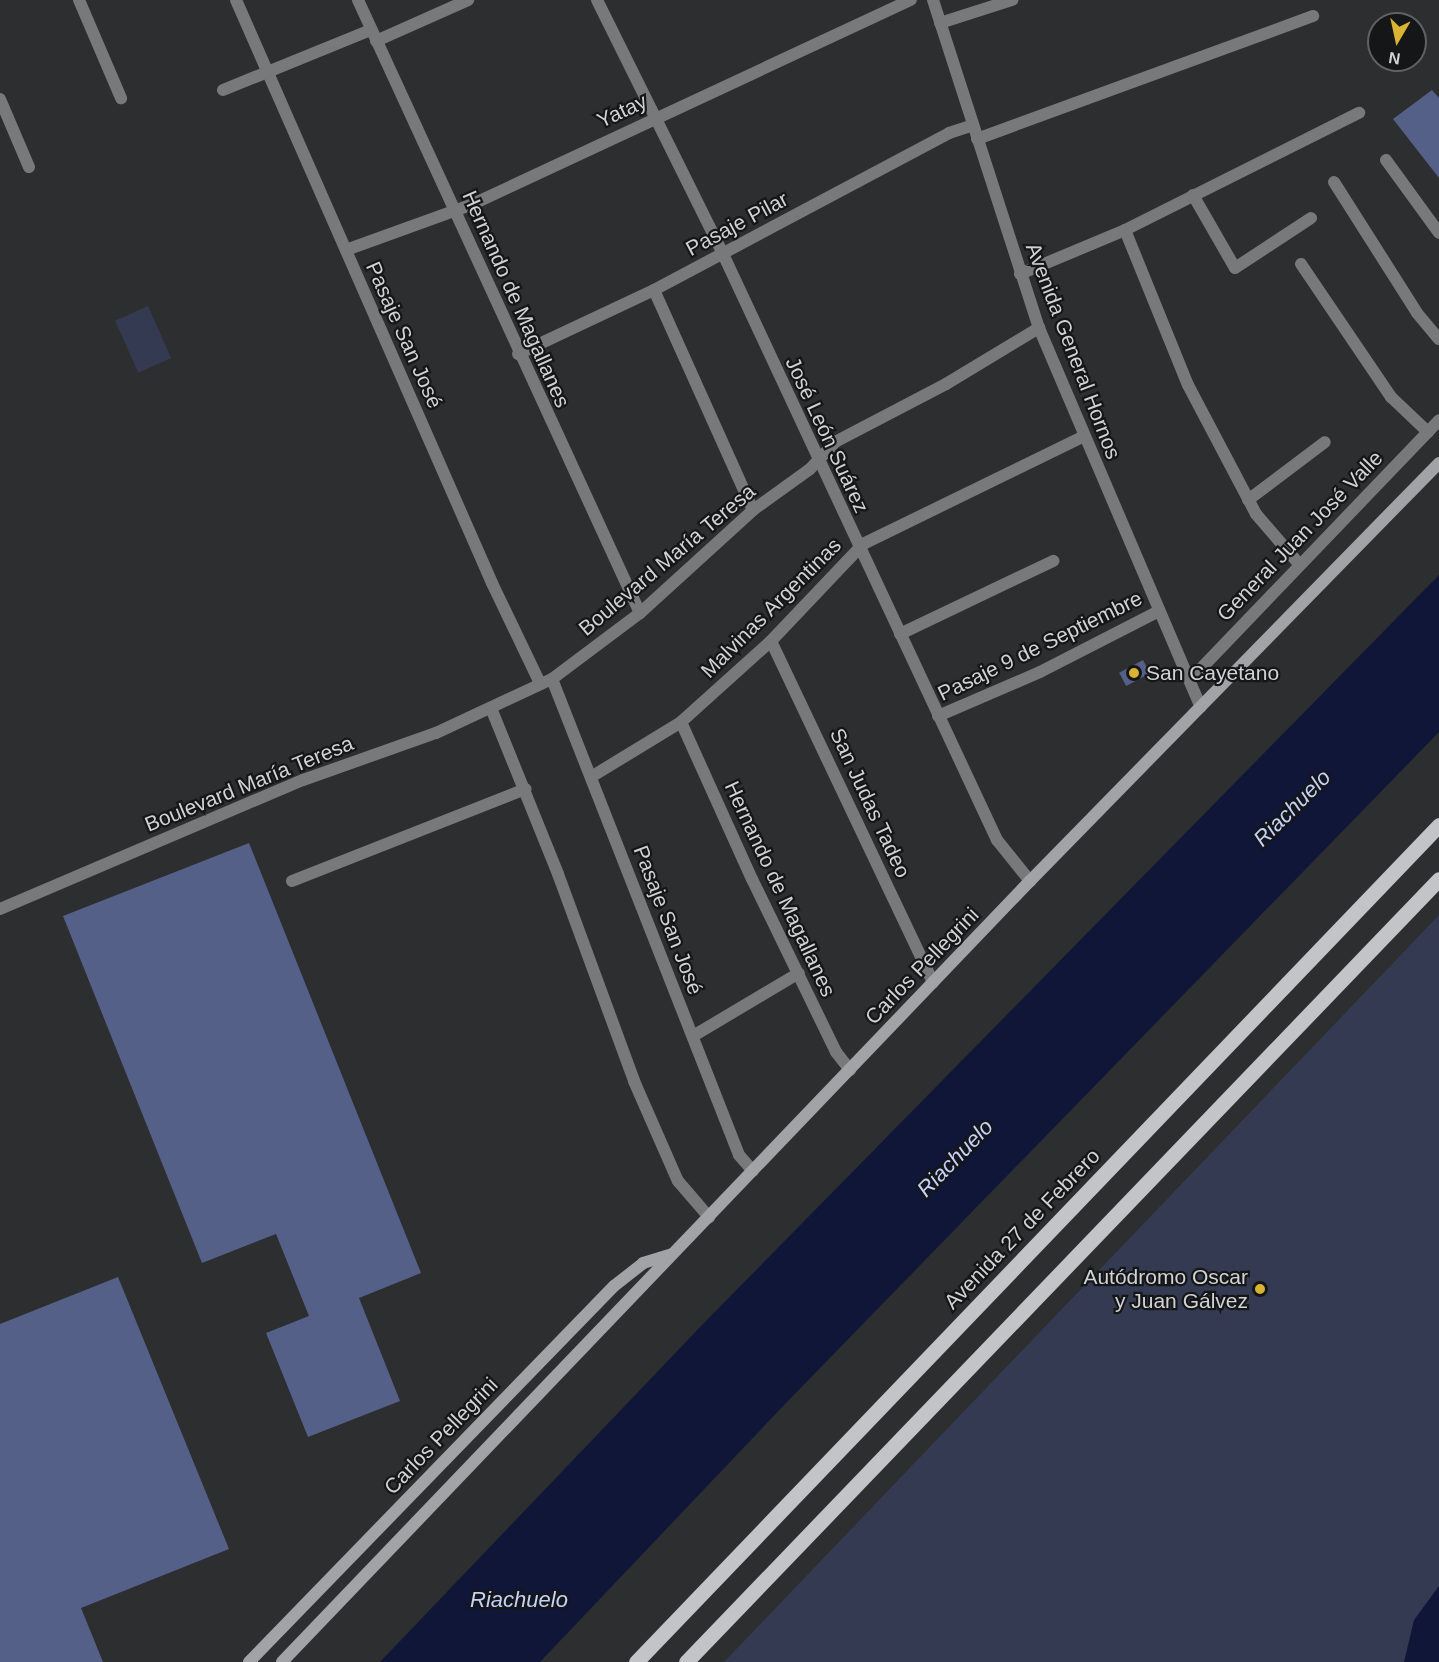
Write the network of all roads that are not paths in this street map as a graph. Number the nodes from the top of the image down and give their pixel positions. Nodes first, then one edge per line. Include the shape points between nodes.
1 (79, 0) edge
2 (236, 0) edge
3 (358, 0) edge
4 (468, 0) edge
5 (597, 0) edge
6 (911, 0) edge
7 (933, 0) edge
8 (1012, 0) edge
9 (1313, 16) dead end
10 (940, 23) junction
11 (373, 35) junction
12 (267, 72) junction
13 (223, 90) dead end
14 (121, 98) dead end
15 (0, 99) edge
16 (1359, 113) dead end
17 (654, 117) junction
18 (973, 125) junction
19 (977, 139) junction
20 (1386, 160) dead end
21 (29, 167) dead end
22 (1334, 183) dead end
23 (1193, 195) junction
24 (456, 211) junction
25 (1311, 218) dead end
26 (1125, 230) junction
27 (1439, 232) edge
28 (346, 250) junction
29 (723, 254) junction
30 (1302, 264) dead end
31 (1020, 274) junction
32 (654, 290) junction
33 (1039, 328) junction
34 (1439, 339) edge
35 (518, 354) junction
36 (1439, 420) edge
37 (1428, 432) junction
38 (1084, 436) junction
39 (1325, 442) dead end
40 (818, 461) junction
41 (1439, 463) edge
42 (1248, 500) junction
43 (753, 510) junction
44 (858, 549) junction
45 (1053, 561) dead end
46 (1299, 564) junction
47 (1159, 611) junction
48 (640, 613) junction
49 (900, 634) junction
50 (771, 641) junction
51 (1190, 680) junction
52 (546, 681) junction
53 (1201, 707) junction
54 (491, 708) junction
55 (938, 716) junction
56 (681, 722) junction
57 (591, 777) junction
58 (525, 789) junction
59 (1439, 825) edge
60 (1439, 879) edge
61 (1030, 880) junction
62 (292, 881) dead end
63 (0, 909) edge
64 (799, 974) junction
65 (933, 982) junction
66 (693, 1036) junction
67 (850, 1070) junction
68 (753, 1171) junction
69 (709, 1217) junction
70 (673, 1254) junction
71 (249, 1662) edge
72 (282, 1662) edge
73 (636, 1662) edge
74 (686, 1662) edge

1 - 14 street
2 - 12 street, Pasaje San José
3 - 11 street, Hernando de Magallanes
4 - 11 street
5 - 17 street, José León Suárez
6 - 17 street, Yatay
7 - 10 street, Avenida General Hornos
8 - 10 street
9 - 19 street
10 - 18 street, Avenida General Hornos
11 - 12 street
11 - 24 street, Hernando de Magallanes
12 - 13 street
12 - 28 street, Pasaje San José
15 - 21 street
16 - 23 street
17 - 24 street, Yatay
17 - 29 street, José León Suárez
18 - 19 street, Avenida General Hornos
18 - 29 street, Pasaje Pilar via 950,133
19 - 31 street, Avenida General Hornos
20 - 27 street
22 - 34 street via 1417,313
23 - 25 street via 1235,268
23 - 26 street
24 - 28 street, Yatay
24 - 35 street, Hernando de Magallanes
26 - 31 street
26 - 42 street via 1169,347
28 - 52 street, Pasaje San José
29 - 32 street, Pasaje Pilar
29 - 40 street, José León Suárez
30 - 37 street via 1391,397
31 - 33 street, Avenida General Hornos
32 - 35 street, Pasaje Pilar
32 - 43 street
33 - 38 street, Avenida General Hornos
33 - 40 street, Boulevard María Teresa via 946,384 835,442
35 - 48 street, Hernando de Magallanes
36 - 37 street, General Juan José Valle
37 - 46 street, General Juan José Valle
38 - 44 street, Malvinas Argentinas
38 - 47 street, Avenida General Hornos
39 - 42 street
40 - 43 street, Boulevard María Teresa
40 - 44 street, José León Suárez
41 - 53 main road
42 - 46 street via 1268,531
43 - 48 street, Boulevard María Teresa
44 - 49 street, José León Suárez
44 - 50 street, Malvinas Argentinas
45 - 49 street
46 - 51 street, General Juan José Valle
47 - 51 street, Avenida General Hornos
47 - 55 street, Pasaje 9 de Septiembre via 1040,672
48 - 52 street, Boulevard María Teresa
49 - 55 street, José León Suárez
50 - 56 street, Malvinas Argentinas
50 - 65 street, San Judas Tadeo
51 - 53 street, Avenida General Hornos
52 - 54 street, Boulevard María Teresa
52 - 57 street, Pasaje San José
53 - 61 main road, Carlos Pellegrini
54 - 58 street
54 - 63 street, Boulevard María Teresa via 303,780
55 - 61 street, José León Suárez via 997,840
56 - 57 street, Malvinas Argentinas
56 - 64 street, Hernando de Magallanes
57 - 66 street, Pasaje San José
58 - 62 street
58 - 69 street via 634,1081 678,1181
59 - 73 main road, Avenida 27 de Febrero
60 - 74 main road
61 - 65 main road, Carlos Pellegrini
64 - 66 street
64 - 67 street, Hernando de Magallanes via 836,1052
65 - 67 main road, Carlos Pellegrini
66 - 68 street, Pasaje San José via 739,1155
67 - 68 main road, Carlos Pellegrini
68 - 69 main road, Carlos Pellegrini
69 - 70 main road, Carlos Pellegrini
70 - 71 main road, Carlos Pellegrini via 643,1263 614,1286
70 - 72 main road, Carlos Pellegrini

